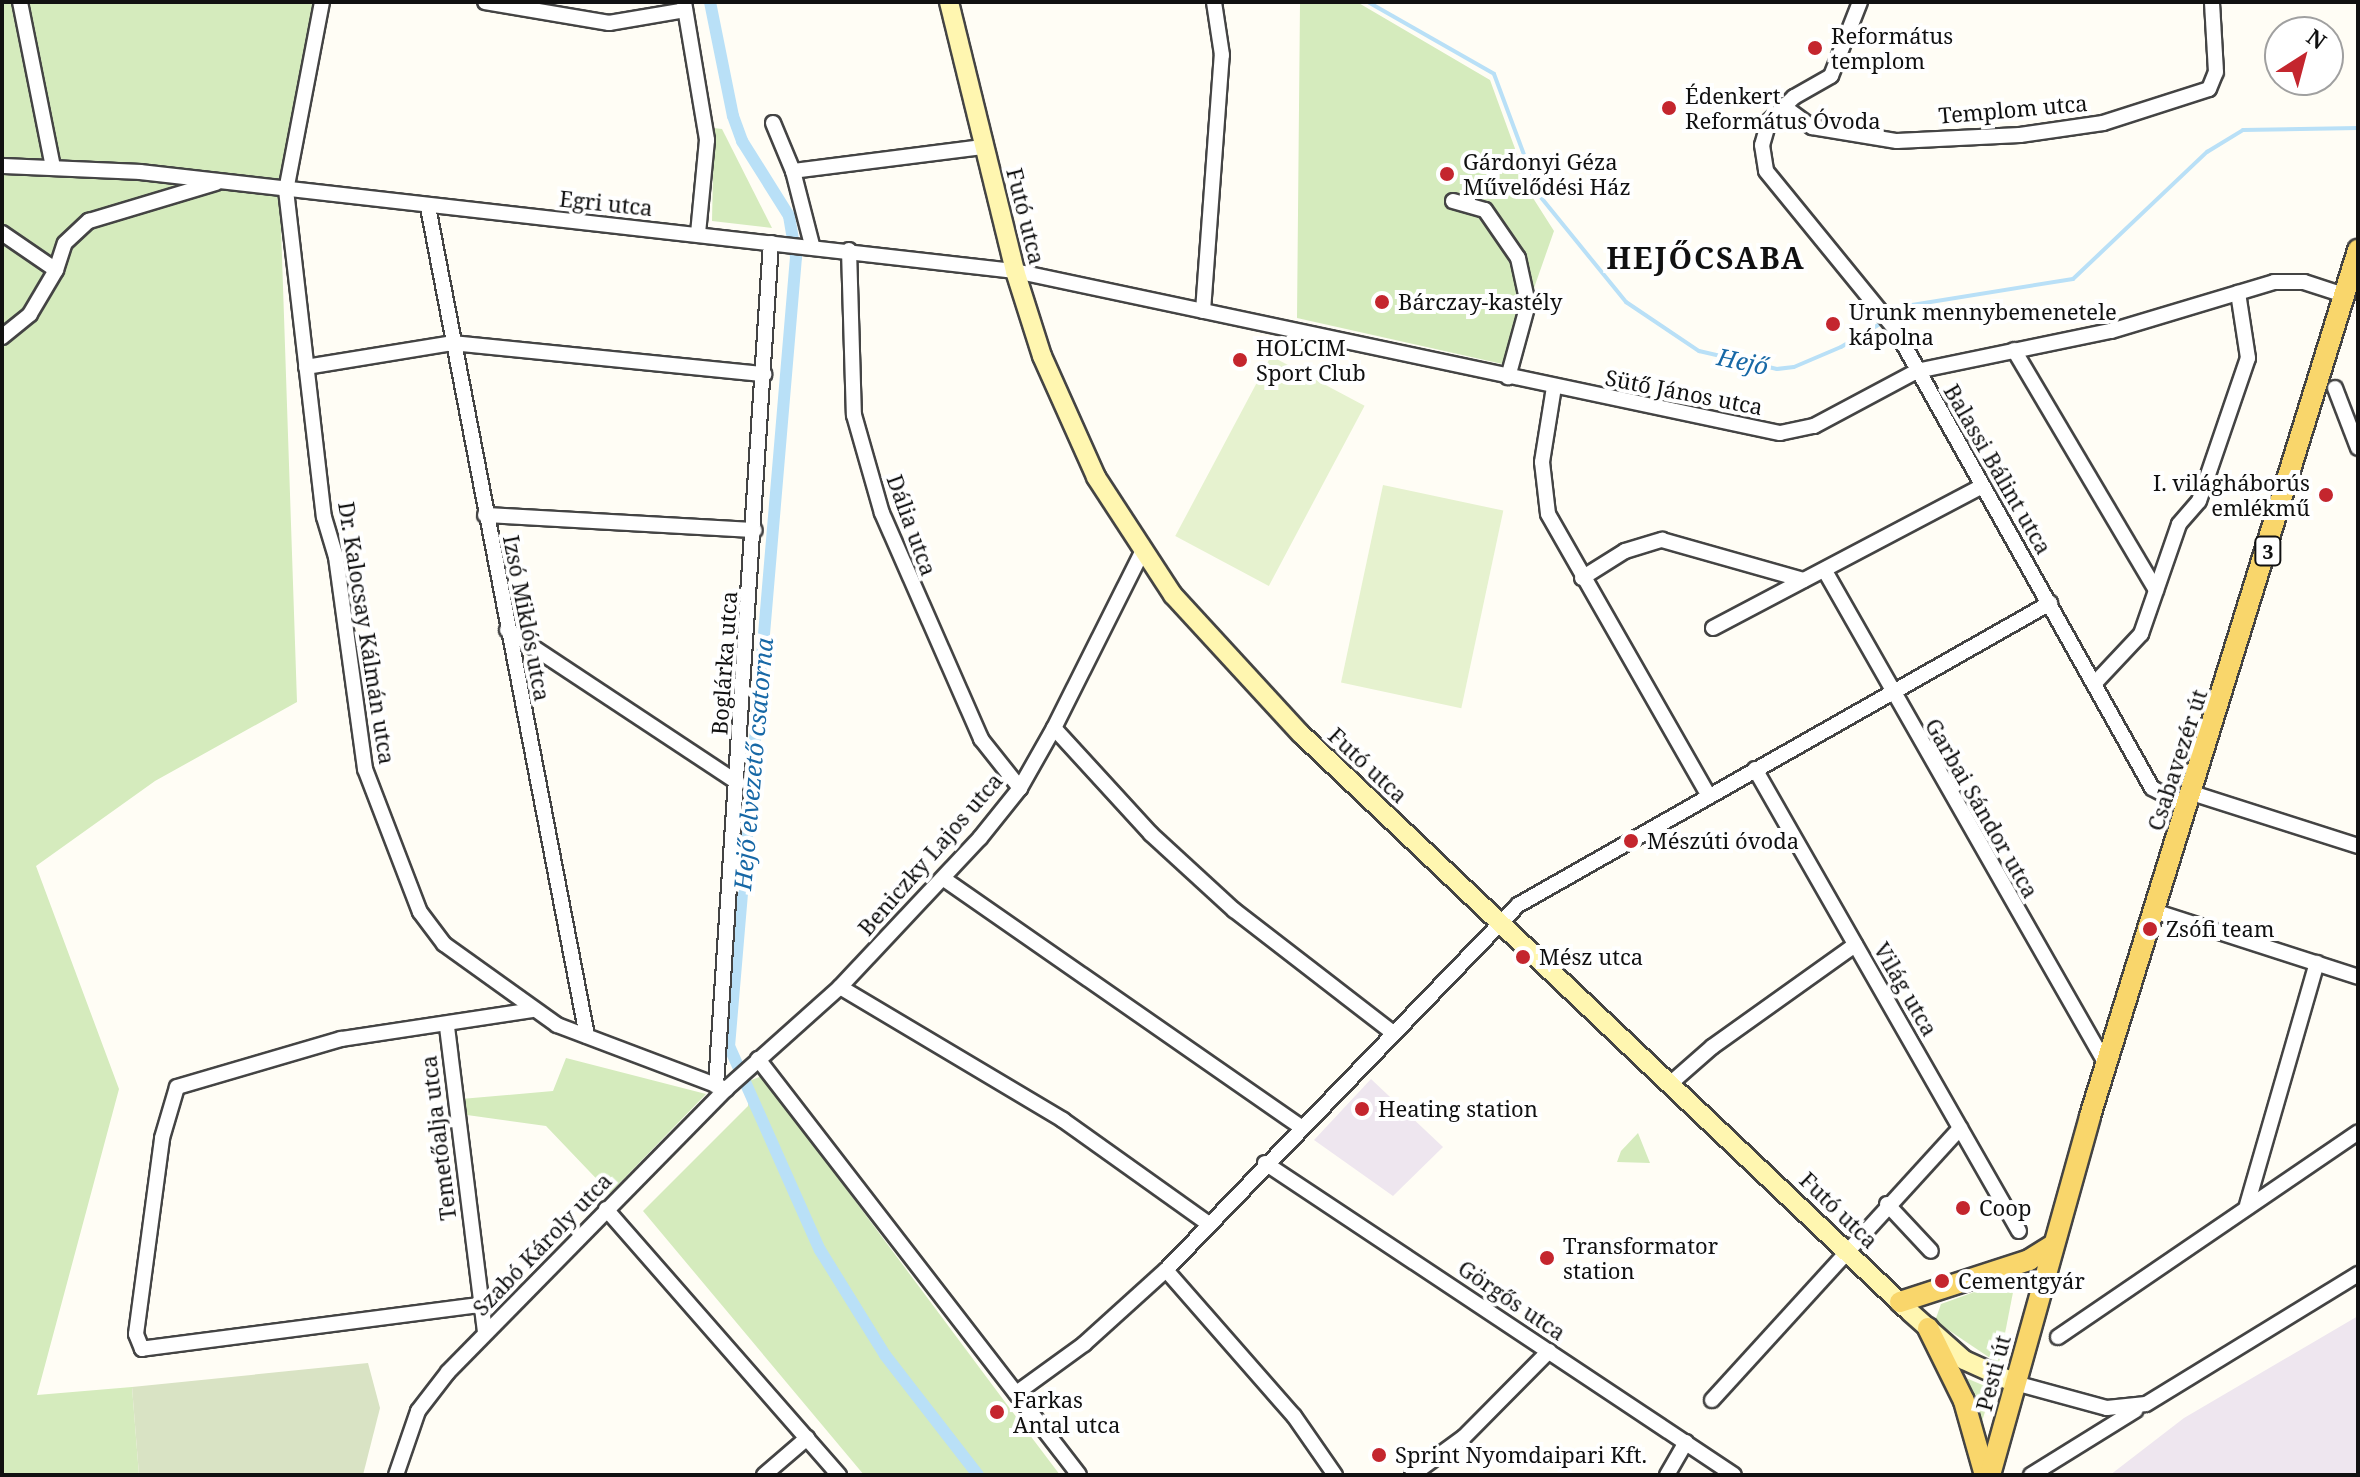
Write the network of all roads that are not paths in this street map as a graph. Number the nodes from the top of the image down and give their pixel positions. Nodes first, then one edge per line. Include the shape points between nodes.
1 (20, 2) edge
2 (322, 2) edge
3 (485, 2) edge
4 (949, 2) edge
5 (1214, 2) edge
6 (1860, 2) edge
7 (2212, 2) edge
8 (684, 6) edge
9 (1783, 106) junction
10 (773, 123) dead end
11 (983, 147) junction
12 (2, 166) edge
13 (53, 167) junction
14 (793, 171) junction
15 (221, 182) junction
16 (286, 190) junction
17 (1453, 201) dead end
18 (428, 207) junction
19 (2, 233) edge
20 (698, 234) junction
21 (776, 243) junction
22 (812, 245) junction
23 (849, 250) junction
24 (2358, 250) edge
25 (56, 270) junction
26 (1015, 271) junction
27 (2238, 293) junction
28 (2342, 294) junction
29 (1203, 311) junction
30 (2, 337) edge
31 (452, 343) junction
32 (2014, 350) junction
33 (306, 367) junction
34 (1917, 371) junction
35 (764, 374) junction
36 (1508, 377) junction
37 (1554, 387) junction
38 (2335, 388) dead end
39 (2358, 448) edge
40 (1982, 486) junction
41 (485, 515) junction
42 (755, 530) junction
43 (1142, 552) junction
44 (1825, 571) junction
45 (1582, 578) junction
46 (1803, 580) junction
47 (2156, 590) junction
48 (2050, 603) junction
49 (1713, 628) dead end
50 (507, 630) junction
51 (2094, 684) junction
52 (1890, 694) junction
53 (1054, 728) junction
54 (1755, 769) junction
55 (738, 783) junction
56 (1020, 788) junction
57 (1709, 796) junction
58 (2190, 800) junction
59 (2358, 846) edge
60 (944, 879) junction
61 (2154, 911) junction
62 (1500, 922) junction
63 (1855, 945) junction
64 (2317, 963) junction
65 (2358, 977) edge
66 (840, 987) junction
67 (532, 1010) junction
68 (447, 1027) junction
69 (1392, 1032) junction
70 (587, 1036) junction
71 (754, 1062) junction
72 (2106, 1064) junction
73 (1671, 1083) junction
74 (725, 1086) junction
75 (1300, 1126) junction
76 (1960, 1128) junction
77 (2358, 1132) edge
78 (1265, 1163) junction
79 (1887, 1204) junction
80 (2247, 1205) junction
81 (606, 1209) junction
82 (1209, 1224) junction
83 (2019, 1231) dead end
84 (2051, 1246) junction
85 (1845, 1250) junction
86 (1931, 1251) dead end
87 (1166, 1270) junction
88 (2358, 1274) edge
89 (2042, 1284) joint
90 (1900, 1302) junction
91 (479, 1305) junction
92 (1928, 1328) junction
93 (485, 1333) junction
94 (2058, 1337) dead end
95 (1549, 1351) junction
96 (2015, 1383) junction
97 (1018, 1392) junction
98 (1712, 1400) dead end
99 (2146, 1404) junction
100 (807, 1438) junction
101 (1686, 1442) junction
102 (396, 1475) edge
103 (764, 1475) edge
104 (839, 1475) edge
105 (1079, 1475) edge
106 (1335, 1475) edge
107 (1412, 1475) edge
108 (1667, 1475) edge
109 (1734, 1475) edge
110 (1987, 1475) edge
111 (2031, 1475) edge

1 - 13 street
2 - 16 street, Dr. Kalocsay Kálmán utca
3 - 8 street via 609,23
4 - 11 main road, Futó utca
5 - 29 street via 1222,55
6 - 9 street, Balassi Bálint utca via 1831,76
7 - 9 street, Templom utca via 2216,72 2209,89 2103,123 2020,135 1897,141 1812,127
8 - 20 street via 707,140
9 - 34 street, Balassi Bálint utca via 1764,133 1766,171 1895,329
10 - 14 street
11 - 14 street
11 - 26 main road, Futó utca
12 - 13 street, Egri utca
13 - 15 street, Egri utca
14 - 22 street
15 - 16 street, Egri utca
15 - 25 street via 89,221 65,243
16 - 18 street, Egri utca
16 - 33 street, Dr. Kalocsay Kálmán utca
17 - 36 street via 1485,210 1518,258 1528,304
18 - 20 street, Egri utca
18 - 31 street, Izsó Miklós utca
19 - 25 street
20 - 21 street, Egri utca
21 - 22 street, Egri utca
21 - 35 street, Boglárka utca
22 - 23 street, Egri utca
23 - 26 street, Egri utca
23 - 56 street, Dália utca via 854,415 882,513 981,739
24 - 28 main road, Csabavezér út / 3
25 - 30 street via 30,314
26 - 29 street, Egri utca
26 - 43 main road, Futó utca via 1067,417
27 - 28 street, Sütő János utca via 2291,280
27 - 32 street, Sütő János utca via 2111,331
27 - 47 street via 2248,358 2199,501 2179,524
28 - 58 main road, Csabavezér út / 3
29 - 36 street, Sütő János utca
31 - 33 street
31 - 35 street
31 - 41 street, Izsó Miklós utca
32 - 34 street, Sütő János utca
32 - 47 street
33 - 67 street, Dr. Kalocsay Kálmán utca via 365,769 430,929
34 - 37 street, Sütő János utca via 1814,426 1780,433
34 - 40 street, Balassi Bálint utca
35 - 42 street, Boglárka utca
36 - 37 street, Sütő János utca
37 - 45 street via 1542,462 1543,498
38 - 39 street
40 - 44 street
40 - 48 street, Balassi Bálint utca
41 - 42 street
41 - 50 street, Izsó Miklós utca
42 - 55 street, Boglárka utca
43 - 53 street, Beniczky Lajos utca
43 - 62 main road, Futó utca via 1241,674
44 - 46 street
44 - 52 street, Garbai Sándor utca
45 - 46 street via 1625,551 1662,540
45 - 57 street
46 - 49 street
47 - 51 street via 2141,634
48 - 51 street, Balassi Bálint utca
48 - 52 street
50 - 55 street
50 - 70 street, Izsó Miklós utca
51 - 58 street, Balassi Bálint utca via 2152,788
52 - 54 street
52 - 72 street, Garbai Sándor utca
53 - 56 street, Beniczky Lajos utca
53 - 69 street via 1151,834 1234,910
54 - 57 street
54 - 63 street, Világ utca
55 - 74 street, Boglárka utca
56 - 60 street, Beniczky Lajos utca
57 - 62 street via 1518,905
58 - 59 street, Balassi Bálint utca
58 - 61 main road, Csabavezér út / 3
60 - 66 street, Beniczky Lajos utca
60 - 75 street
61 - 64 street
61 - 72 main road, Csabavezér út / 3
62 - 69 street
62 - 73 main road, Futó utca
63 - 73 street via 1712,1047
63 - 76 street, Világ utca
64 - 65 street
64 - 80 street
66 - 71 street, Beniczky Lajos utca
66 - 82 street via 1063,1120
67 - 68 street
67 - 70 street, Dr. Kalocsay Kálmán utca
68 - 91 street, Temetőalja utca
68 - 91 street, Temetőalja utca via 327,1042 177,1087 162,1138 136,1334 142,1349
69 - 75 street
70 - 74 street, Dr. Kalocsay Kálmán utca
71 - 74 street, Szabó Károly utca
71 - 97 street
72 - 84 main road, Csabavezér út / 3
73 - 85 main road, Futó utca
74 - 81 street, Szabó Károly utca
75 - 78 street
76 - 79 street
76 - 83 street, Világ utca
77 - 80 street
78 - 82 street
78 - 95 street, Görgős utca
79 - 85 street
79 - 86 street
80 - 94 street
81 - 93 street, Szabó Károly utca
81 - 100 street
82 - 87 street
84 - 89 main road, Csabavezér út / 3
84 - 90 main road via 2029,1260
85 - 90 main road, Futó utca
85 - 98 street
87 - 97 street via 1084,1344
87 - 106 street via 1294,1416
88 - 99 street
89 - 96 main road, Pesti út / 3
90 - 92 main road, Futó utca
91 - 93 street
92 - 96 main road, Futó utca via 1964,1360
92 - 110 main road via 1964,1401
93 - 102 street, Szabó Károly utca via 425,1400
95 - 101 street, Görgős utca
95 - 107 street via 1464,1437
96 - 99 street via 2107,1408
96 - 110 main road, Pesti út / 3
97 - 105 street
99 - 111 street
100 - 103 street
100 - 104 street
101 - 108 street
101 - 109 street, Görgős utca

